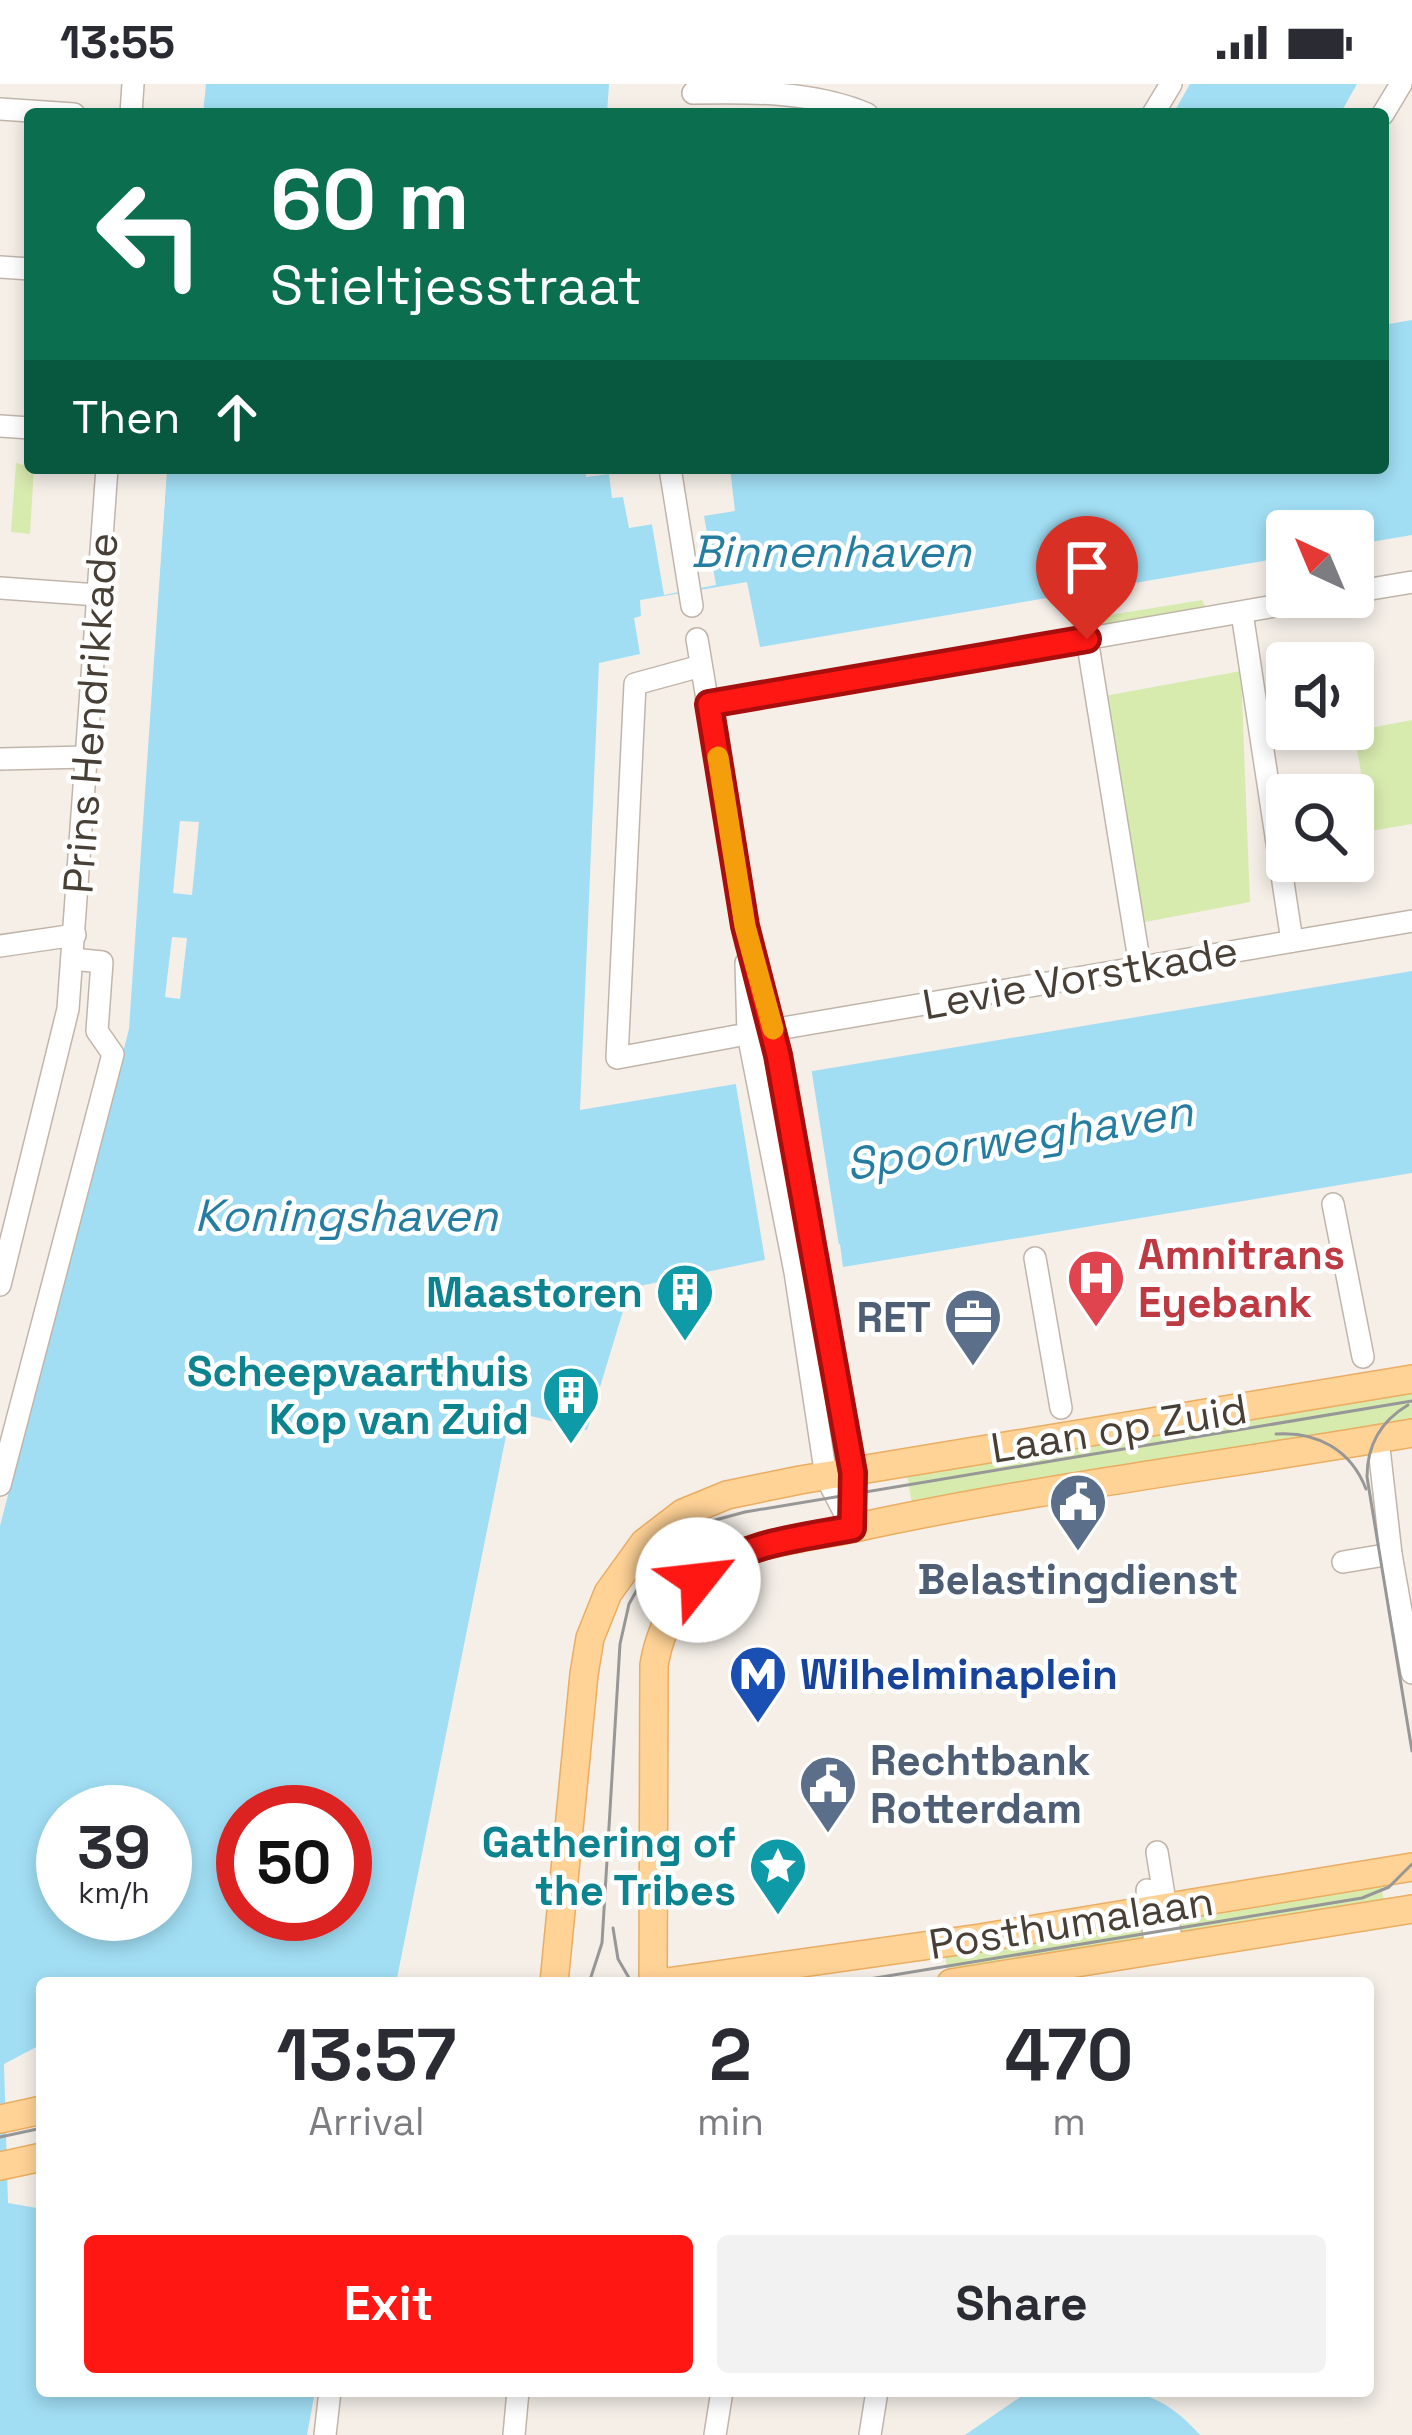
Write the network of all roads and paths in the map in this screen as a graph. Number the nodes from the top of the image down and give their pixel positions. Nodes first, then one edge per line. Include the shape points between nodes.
1 (760, 89) edge
2 (692, 94) edge
3 (852, 108) edge
4 (107, 474) edge
5 (671, 474) edge
6 (1412, 582) edge
7 (0, 587) edge
8 (1374, 588) edge
9 (98, 595) junction
10 (691, 598) dead end
11 (1266, 608) edge
12 (1242, 613) junction
13 (1087, 639) junction
14 (697, 640) dead end
15 (701, 666) junction
16 (709, 704) junction
17 (86, 757) junction
18 (0, 759) edge
19 (1412, 921) edge
20 (745, 926) junction
21 (75, 935) junction
22 (1292, 941) junction
23 (0, 946) edge
24 (72, 959) junction
25 (1140, 966) junction
26 (773, 1029) junction
27 (742, 1035) junction
28 (1334, 1204) dead end
29 (1035, 1258) dead end
30 (0, 1286) edge
31 (1363, 1357) dead end
32 (1412, 1379) edge
33 (1061, 1408) dead end
34 (1412, 1433) edge
35 (1378, 1439) junction
36 (5, 1446) edge
37 (840, 1475) junction
38 (0, 1485) edge
39 (852, 1528) junction
40 (1391, 1554) junction
41 (1343, 1562) dead end
42 (1405, 1595) edge
43 (1412, 1673) edge
44 (1157, 1852) dead end
45 (1412, 1867) edge
46 (1155, 1903) junction
47 (1412, 1909) edge
48 (1164, 1946) junction
49 (555, 1977) edge
50 (656, 1977) edge
51 (693, 1977) edge
52 (1017, 1977) edge
53 (36, 2111) edge
54 (0, 2119) edge
55 (36, 2158) edge
56 (0, 2166) edge
57 (329, 2397) edge
58 (517, 2397) edge
59 (721, 2397) edge
60 (876, 2397) edge
61 (325, 2435) edge
62 (514, 2435) edge
63 (715, 2435) edge
64 (870, 2435) edge

1 - 2 street
1 - 3 street
4 - 9 street, Prins Hendrikkade
5 - 10 street
6 - 8 street
7 - 9 street
9 - 17 street, Prins Hendrikkade
11 - 12 street
12 - 13 street
12 - 22 street
13 - 16 street
13 - 25 street
14 - 15 street
15 - 16 street
15 - 27 street, Levie Vorstkade via 635,684 617,1058
16 - 20 street
17 - 18 street
17 - 21 street, Prins Hendrikkade
19 - 22 street, Levie Vorstkade
20 - 26 street
20 - 27 street
21 - 23 street
21 - 24 street, Prins Hendrikkade
22 - 25 street, Levie Vorstkade
24 - 30 street, Prins Hendrikkade via 64,1032
24 - 36 street via 102,962 97,1031 113,1054
25 - 26 street, Levie Vorstkade
26 - 27 street, Levie Vorstkade
26 - 37 street via 818,1269
27 - 37 street
28 - 31 street
29 - 33 street
32 - 37 main road, Laan op Zuid
34 - 35 main road, Laan op Zuid
35 - 39 main road, Laan op Zuid
35 - 40 street
36 - 38 street
37 - 39 street
37 - 49 main road, Laan op Zuid via 692,1508 644,1543 608,1592 584,1674
39 - 50 main road, Laan op Zuid via 725,1560 683,1596 664,1627 654,1664
40 - 41 street
40 - 42 street
42 - 43 street
44 - 46 street
45 - 46 main road, Posthumalaan
46 - 48 street
46 - 51 main road, Posthumalaan
47 - 48 main road, Posthumalaan
48 - 52 main road, Posthumalaan
53 - 54 main road
55 - 56 main road
57 - 61 street
58 - 62 street
59 - 63 street
60 - 64 street

